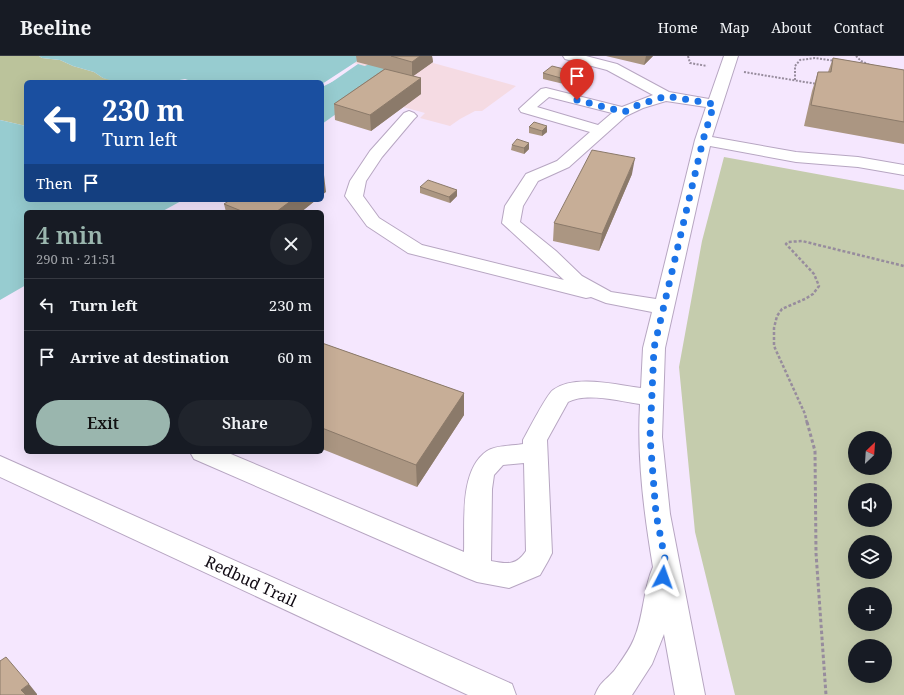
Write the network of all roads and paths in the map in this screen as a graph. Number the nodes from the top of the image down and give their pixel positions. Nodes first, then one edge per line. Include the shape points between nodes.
1 (570, 56) edge
2 (688, 56) edge
3 (856, 56) edge
4 (838, 62) edge
5 (737, 64) edge
6 (709, 66) dead end
7 (874, 66) edge
8 (795, 80) junction
9 (818, 84) edge
10 (666, 96) junction
11 (714, 104) junction
12 (624, 112) junction
13 (409, 116) dead end
14 (602, 131) junction
15 (703, 140) junction
16 (904, 170) edge
17 (904, 266) edge
18 (606, 297) junction
19 (664, 307) junction
20 (652, 397) junction
21 (535, 452) junction
22 (207, 454) edge
23 (0, 466) edge
24 (666, 564) junction
25 (477, 570) junction
26 (501, 695) edge
27 (610, 695) edge
28 (690, 695) edge
29 (826, 695) edge

1 - 10 street via 612,67
2 - 6 path via 690,63
3 - 7 path
4 - 8 path via 814,58 799,60 795,69
5 - 8 path
5 - 11 street
8 - 9 path
10 - 11 street
10 - 12 street
11 - 15 street
12 - 14 street
12 - 14 street via 546,92 526,109
13 - 18 street via 376,154 358,181 354,196 373,222 415,249
14 - 18 street via 563,164 532,178 514,206 511,223 575,280
15 - 16 street via 796,156 858,162
15 - 19 street
17 - 29 path via 802,241 786,244 817,277 820,286 812,295 786,306 777,313 773,333 774,346 805,414 816,451 816,553
18 - 19 street
19 - 20 street via 654,348
20 - 21 street via 587,389 569,391 560,396 544,423 535,440
20 - 24 street via 650,437 656,514
21 - 25 street via 496,457 483,470 479,489
21 - 25 street via 540,553 530,567 509,576
22 - 25 street
23 - 26 street, Redbud Trail
24 - 27 street via 652,628 638,660 619,688
24 - 28 street

